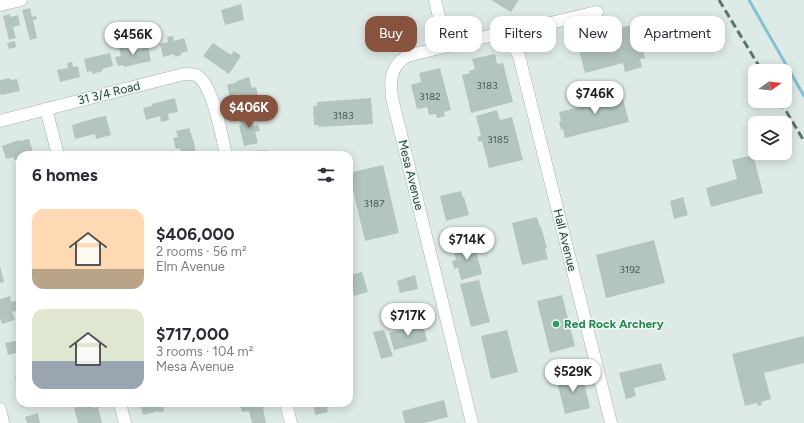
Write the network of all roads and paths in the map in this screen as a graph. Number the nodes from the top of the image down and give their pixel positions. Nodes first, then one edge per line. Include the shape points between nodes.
1 (21, 0) edge
2 (435, 0) edge
3 (0, 5) edge
4 (597, 12) dead end
5 (439, 16) edge
6 (556, 22) edge
7 (425, 51) edge
8 (517, 52) edge
9 (46, 109) junction
10 (0, 121) edge
11 (57, 151) edge
12 (225, 151) edge
13 (121, 407) edge
14 (287, 407) edge
15 (0, 409) edge
16 (3, 423) edge
17 (125, 423) edge
18 (291, 423) edge
19 (472, 423) edge
20 (610, 423) edge

1 - 3 street
2 - 5 street
4 - 6 street
7 - 19 street, Mesa Avenue via 407,56 395,67 391,75 392,98
8 - 20 street, Hall Avenue
9 - 10 street, 31 3/4 Road
9 - 11 street
9 - 12 street, 31 3/4 Road via 184,74 197,75 211,93
13 - 17 street
14 - 18 street
15 - 16 street

